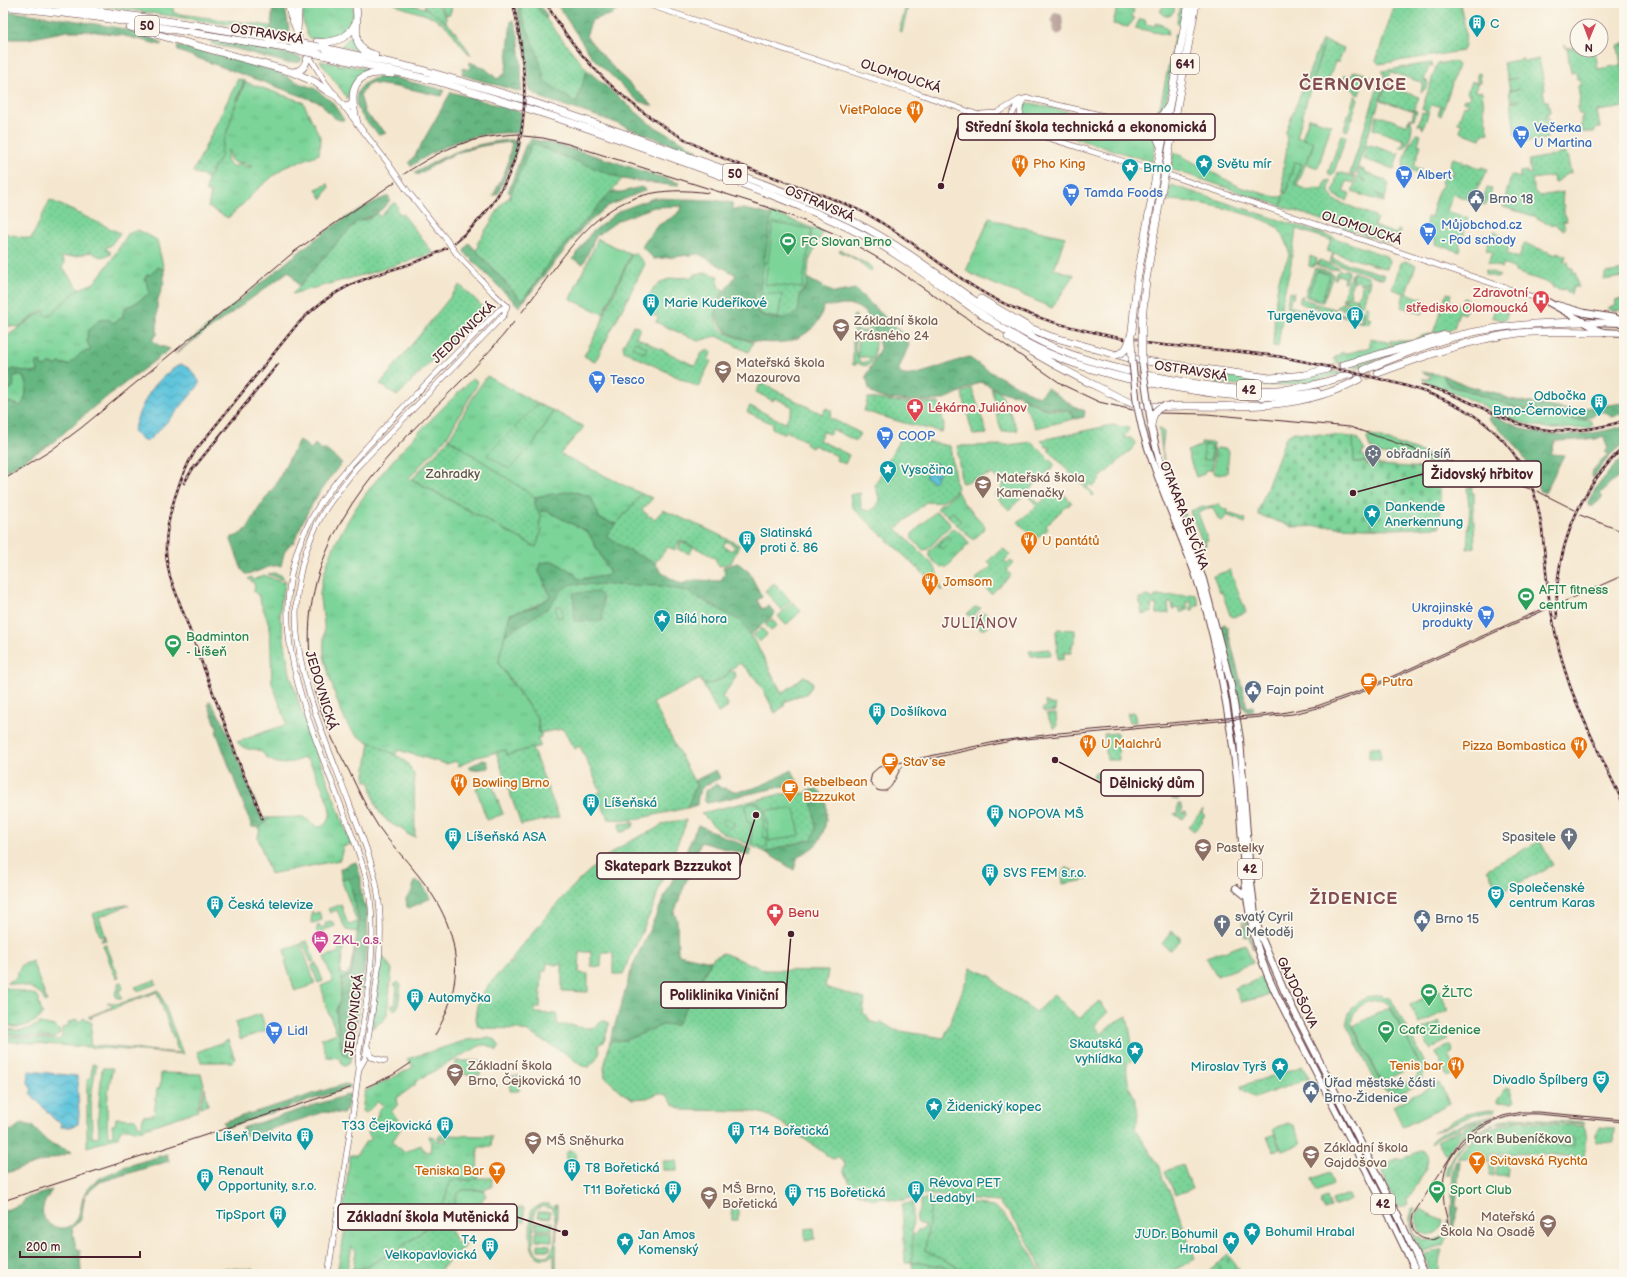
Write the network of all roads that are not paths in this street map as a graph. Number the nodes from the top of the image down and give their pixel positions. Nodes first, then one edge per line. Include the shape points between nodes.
1 (43, 3) edge
2 (286, 3) edge
3 (291, 3) edge
4 (300, 3) edge
5 (355, 3) edge
6 (643, 3) edge
7 (1189, 3) edge
8 (1196, 3) edge
9 (3, 6) edge
10 (97, 17) junction
11 (356, 20) junction
12 (298, 34) junction
13 (318, 45) junction
14 (309, 59) joint
15 (401, 65) junction
16 (292, 72) junction
17 (442, 80) junction
18 (335, 95) junction
19 (1035, 99) junction
20 (1024, 100) junction
21 (1170, 101) junction
22 (352, 104) junction
23 (524, 104) junction
24 (345, 107) junction
25 (974, 114) junction
26 (356, 123) junction
27 (1007, 125) junction
28 (1144, 125) junction
29 (1173, 125) junction
30 (1165, 130) junction
31 (1037, 134) junction
32 (1171, 137) junction
33 (1161, 146) junction
34 (1151, 170) dead end
35 (1169, 175) dead end
36 (932, 270) junction
37 (950, 292) junction
38 (1548, 302) junction
39 (507, 306) junction
40 (1582, 322) junction
41 (1624, 323) edge
42 (1520, 325) junction
43 (1132, 331) junction
44 (1602, 332) junction
45 (1624, 333) edge
46 (1115, 355) junction
47 (1132, 359) junction
48 (1142, 361) junction
49 (1343, 365) tunnel mouth
50 (1328, 369) tunnel mouth
51 (1364, 370) tunnel mouth
52 (1378, 373) tunnel mouth
53 (1351, 374) tunnel mouth
54 (1137, 405) junction
55 (1147, 406) junction
56 (1164, 406) junction
57 (1152, 428) junction
58 (1237, 719) joint
59 (1228, 720) joint
60 (1236, 888) dead end
61 (1247, 897) junction
62 (367, 1042) junction
63 (385, 1061) dead end
64 (359, 1069) junction
65 (328, 1274) edge
66 (1417, 1274) edge
67 (1424, 1274) edge

1 - 13 highway, OSTRAVSKÁ / 50, bridge
2 - 12 main road
3 - 12 main road
4 - 12 highway
5 - 11 highway, 50
6 - 25 main road, OLOMOUCKÁ
7 - 21 highway, 641
8 - 29 highway, 641
9 - 10 highway, OSTRAVSKÁ / 50
10 - 16 highway, 50
10 - 17 highway, OSTRAVSKÁ / 50, bridge via 291,49
11 - 13 highway, 50 via 352,31 345,37
11 - 15 highway, 50 via 357,40 362,48
13 - 15 highway, OSTRAVSKÁ / 50
14 - 16 highway via 302,70
14 - 18 main road
15 - 17 highway, OSTRAVSKÁ / 50
16 - 18 highway, 50 via 315,82
17 - 22 highway, 50 via 370,74 355,86
17 - 23 highway, OSTRAVSKÁ / 50
18 - 24 main road
19 - 20 main road
19 - 25 main road via 1019,100 997,113
19 - 28 main road
20 - 27 main road via 1016,107
20 - 31 main road via 1020,106 1020,117
21 - 28 highway via 1162,116
21 - 30 highway, 641
22 - 24 highway
22 - 26 highway, 50
23 - 36 highway, OSTRAVSKÁ / 50 via 609,128 810,202 871,231
23 - 37 highway, OSTRAVSKÁ / 50 via 826,217 877,243
24 - 26 main road
25 - 27 main road, OLOMOUCKÁ
26 - 39 main road, bridge via 456,253
27 - 31 main road, OLOMOUCKÁ
28 - 30 main road via 1160,126
28 - 33 highway via 1156,135
29 - 30 main road
29 - 32 highway, 641
30 - 32 main road
30 - 33 highway, 641
31 - 34 main road, OLOMOUCKÁ
32 - 48 highway, OTAKARA ŠEVČÍKA / 641, bridge via 1146,280 1142,320
33 - 43 highway, OTAKARA ŠEVČÍKA / 641, bridge via 1137,280
35 - 38 main road, OLOMOUCKÁ
36 - 37 highway, OSTRAVSKÁ via 1000,318 1043,343 1129,375 1084,367 1043,351 1006,330
36 - 46 highway, 42 via 1030,328
37 - 54 highway, 42 via 988,323 1029,350
38 - 40 main road
38 - 41 main road via 1585,313 1615,318
39 - 62 main road, JEDOVNICKÁ via 504,315 356,468 339,489 316,528 302,566 296,616 300,657 316,715 371,861 380,907 378,972
39 - 64 main road, JEDOVNICKÁ via 499,310 388,424 333,485 308,525 294,562 287,609 293,667 304,705 359,854 370,898 373,934 358,1058
40 - 41 main road
40 - 42 highway
40 - 44 main road
42 - 49 highway via 1501,325 1458,332 1408,344
42 - 51 highway via 1455,337
43 - 46 highway, bridge via 1126,349
43 - 47 highway, OTAKARA ŠEVČÍKA / 641, bridge
44 - 45 main road
44 - 52 highway via 1521,333 1481,339 1440,350
46 - 47 highway, 42, bridge
47 - 48 highway, 42, bridge
47 - 54 main road, OTAKARA ŠEVČÍKA / 42, bridge
48 - 50 highway, 42 via 1270,378 1305,376
48 - 55 main road, OTAKARA ŠEVČÍKA / 42, bridge
53 - 56 highway, OSTRAVSKÁ / 42 via 1303,388 1269,390 1147,379 1209,393 1269,397 1307,394 1362,378 1309,399 1271,405
54 - 55 highway, 42
54 - 59 main road, OTAKARA ŠEVČÍKA / 42, bridge via 1163,494 1192,566 1205,607 1218,657
55 - 56 highway, 42, bridge
55 - 57 main road, OTAKARA ŠEVČÍKA / 42, bridge
56 - 57 highway, bridge via 1155,412
57 - 58 main road, OTAKARA ŠEVČÍKA / 42 via 1170,495 1203,579 1225,660
58 - 67 main road, GAJDOŠOVA / 42 via 1252,890 1259,932 1284,993 1414,1249
59 - 61 main road, GAJDOŠOVA / 42 via 1238,790
60 - 61 main road
61 - 66 main road, GAJDOŠOVA / 42 via 1255,940 1271,982
62 - 63 main road via 370,1056
62 - 64 main road, JEDOVNICKÁ via 364,1061
64 - 65 main road, JEDOVNICKÁ, bridge

